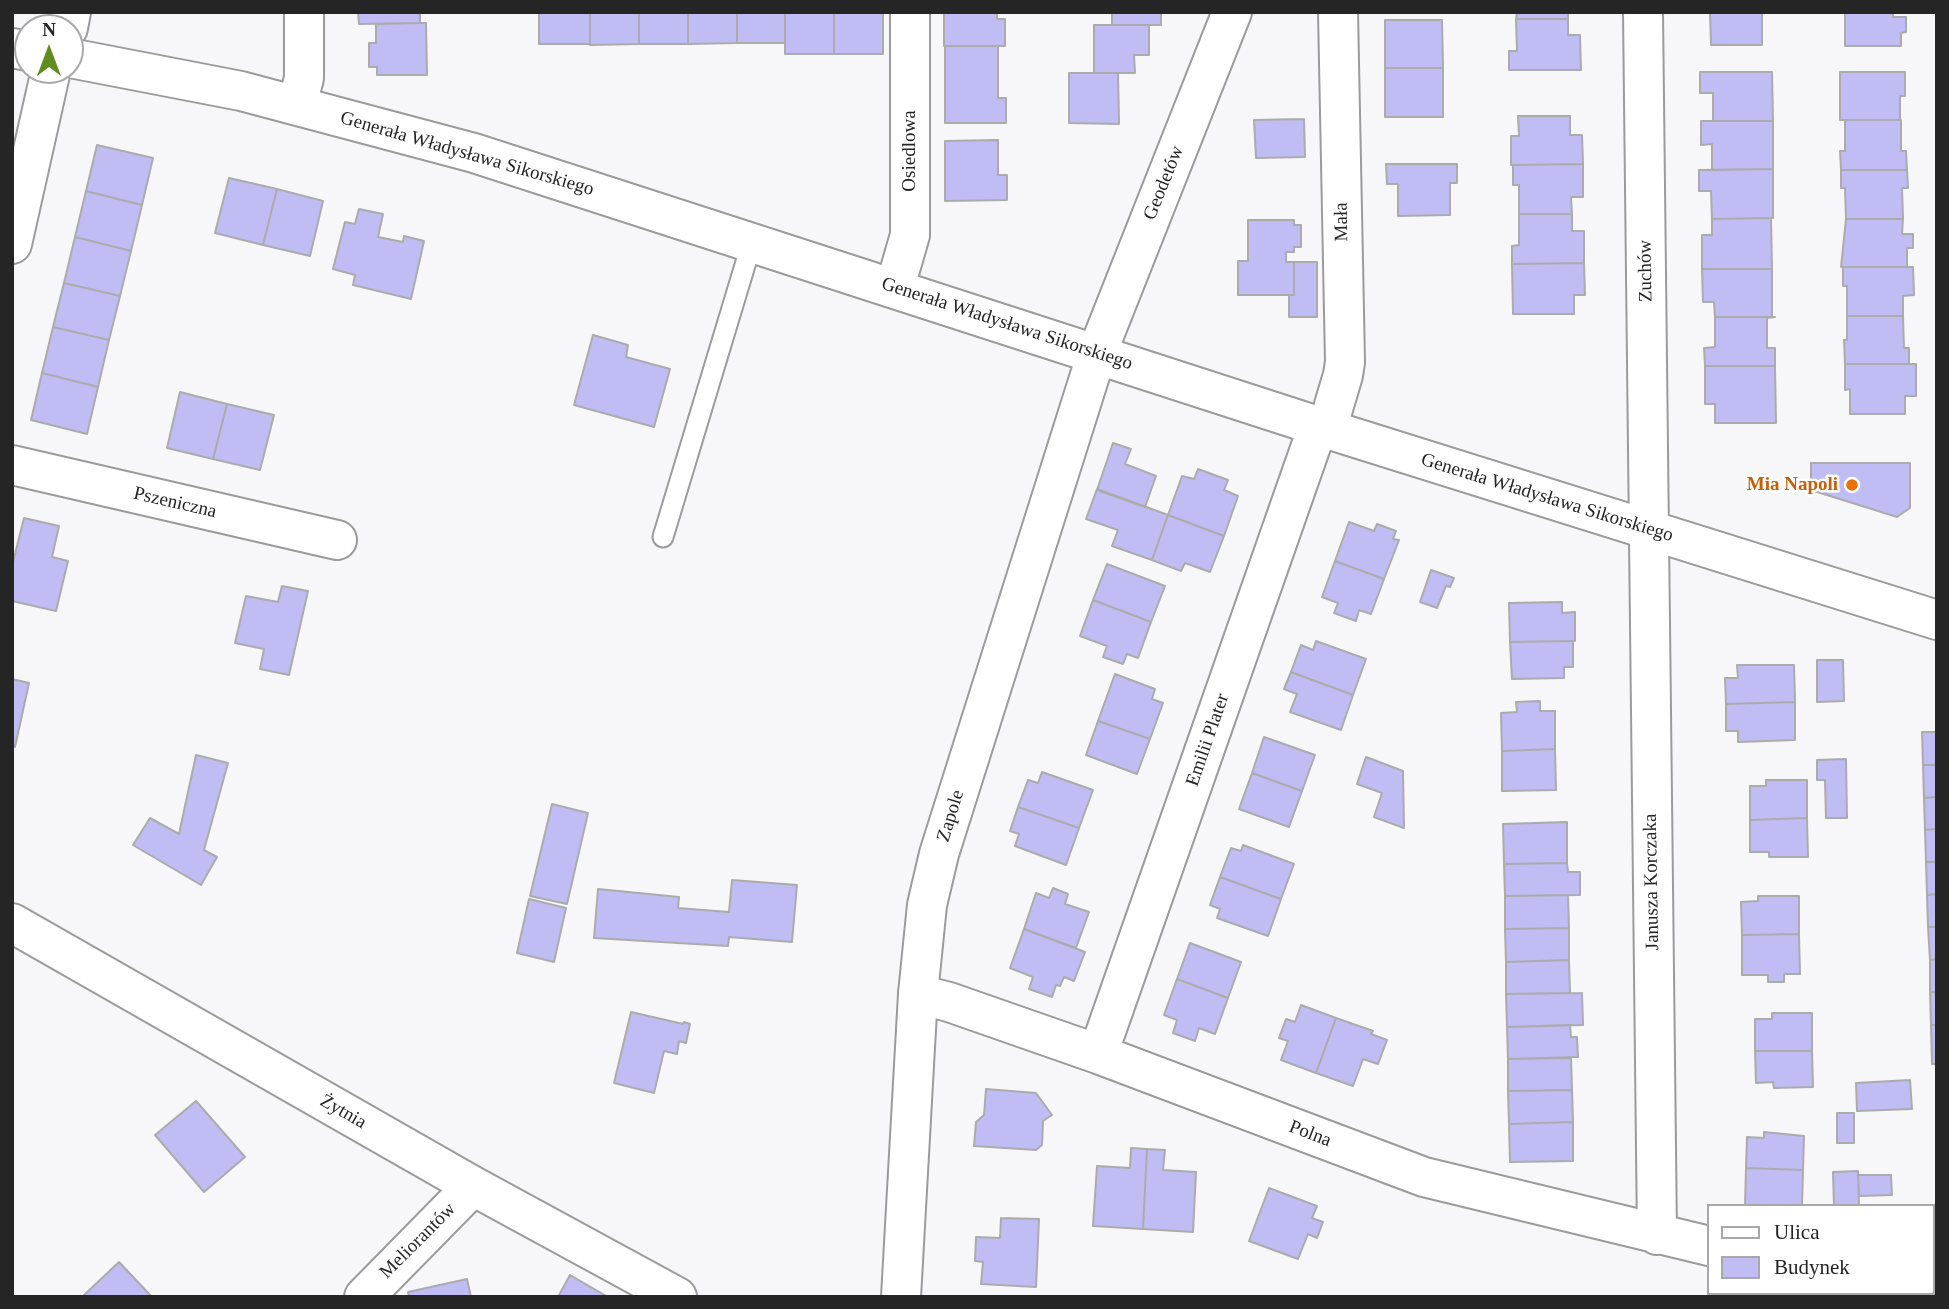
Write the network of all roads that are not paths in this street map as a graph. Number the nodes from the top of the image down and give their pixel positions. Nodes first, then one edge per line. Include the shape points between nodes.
1 (304, 12) edge
2 (910, 12) edge
3 (1232, 12) edge
4 (1338, 12) edge
5 (1643, 12) edge
6 (84, 60) edge
7 (48, 84) edge
8 (298, 105) junction
9 (752, 242) junction
10 (12, 244) edge
11 (895, 287) junction
12 (1097, 353) junction
13 (1323, 427) junction
14 (12, 466) edge
15 (1648, 530) junction
16 (663, 537) dead end
17 (338, 540) dead end
18 (1937, 620) edge
19 (12, 923) edge
20 (918, 994) junction
21 (1098, 1054) junction
22 (472, 1186) junction
23 (1657, 1235) junction
24 (1708, 1246) edge
25 (363, 1297) edge
26 (677, 1297) edge
27 (901, 1297) edge

1 - 8 street via 304,78
2 - 11 street, Osiedlowa via 910,235
3 - 12 street, Geodetów
4 - 13 street, Mała via 1345,362
5 - 15 street, Zuchów
6 - 8 street, Generała Władysława Sikorskiego
7 - 10 street
8 - 9 street, Generała Władysława Sikorskiego via 474,153
9 - 11 street, Generała Władysława Sikorskiego
9 - 16 lane
11 - 12 street, Generała Władysława Sikorskiego
12 - 13 street, Generała Władysława Sikorskiego
12 - 20 street, Zapole via 939,854 927,905
13 - 15 street, Generała Władysława Sikorskiego
13 - 21 street, Emilii Plater
14 - 17 street, Pszeniczna
15 - 18 street, Generała Władysława Sikorskiego
15 - 23 street, Janusza Korczaka
19 - 22 street, Żytnia
20 - 21 street, Polna
20 - 27 street, Zapole
21 - 23 street, Polna via 1424,1177
22 - 25 street, Meliorantów
22 - 26 street, Żytnia
23 - 24 street, Polna

